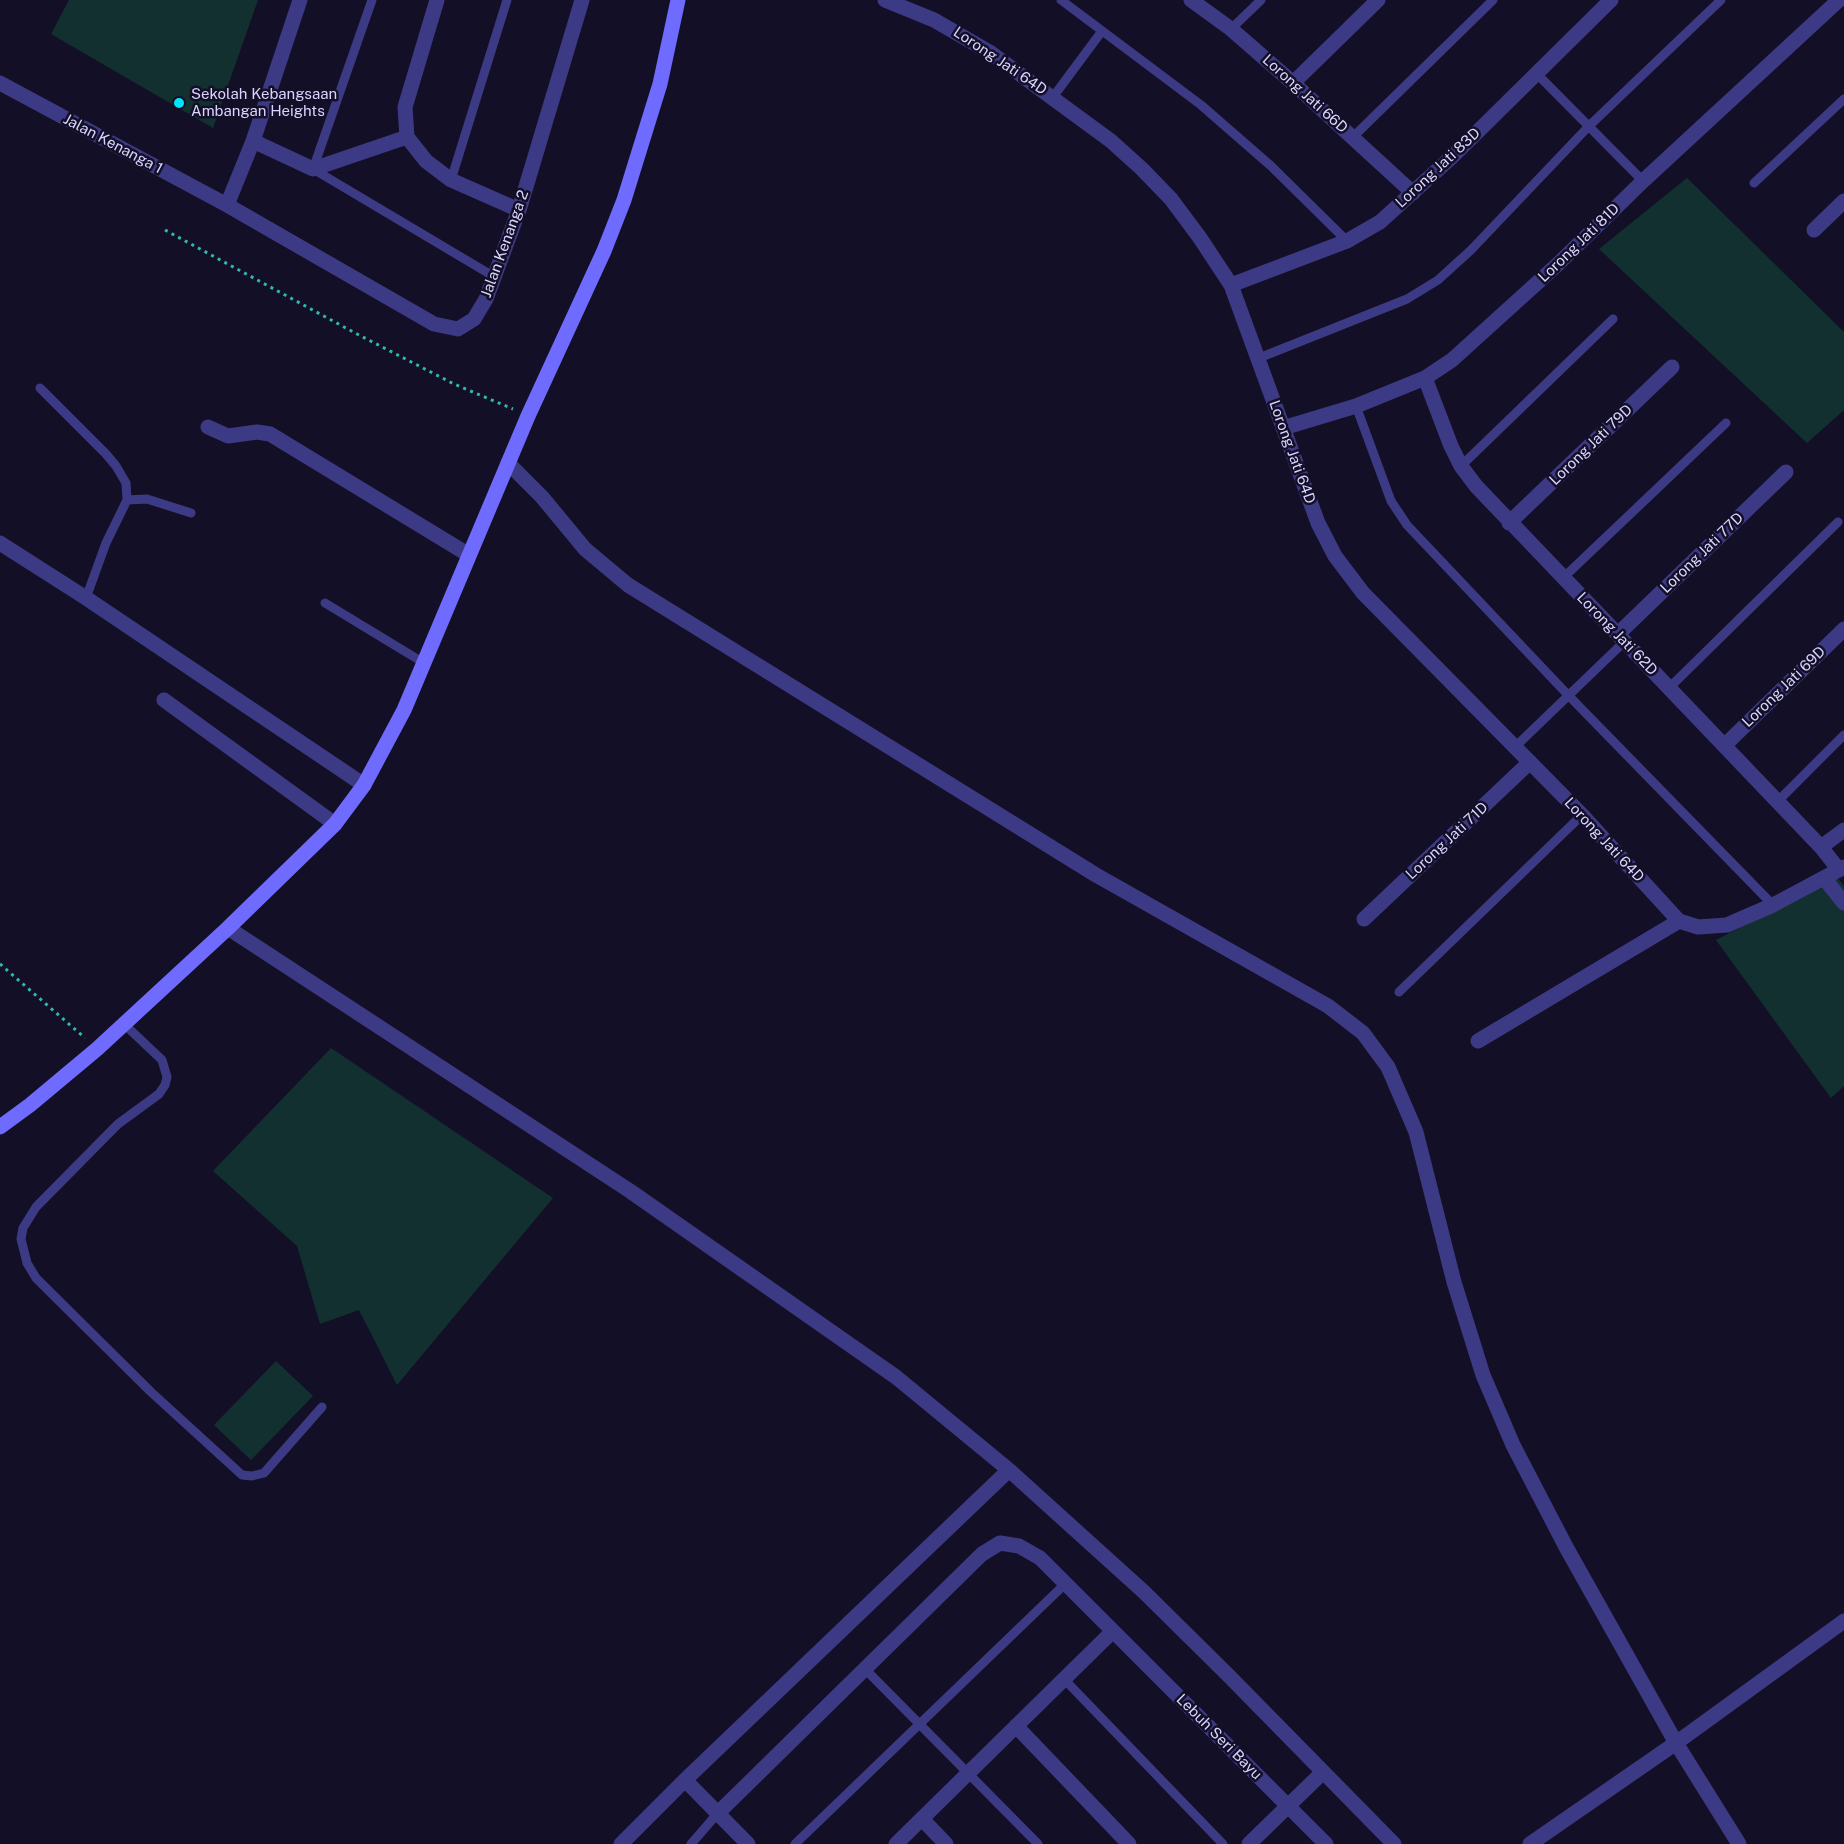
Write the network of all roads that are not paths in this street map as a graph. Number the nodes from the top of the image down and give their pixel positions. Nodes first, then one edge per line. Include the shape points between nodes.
1 (300, 0) edge
2 (372, 0) edge
3 (437, 0) edge
4 (507, 0) edge
5 (582, 0) edge
6 (678, 0) edge
7 (885, 0) edge
8 (1061, 0) edge
9 (1191, 0) edge
10 (1261, 0) edge
11 (1378, 0) edge
12 (1493, 0) edge
13 (1611, 0) edge
14 (1721, 0) edge
15 (1839, 0) edge
16 (1231, 29) junction
17 (1102, 31) junction
18 (1536, 73) junction
19 (1293, 82) junction
20 (0, 83) edge
21 (1053, 97) junction
22 (1844, 99) edge
23 (1589, 126) junction
24 (407, 137) junction
25 (1353, 137) junction
26 (253, 141) junction
27 (313, 169) junction
28 (451, 180) junction
29 (1643, 181) junction
30 (1754, 183) dead end
31 (1413, 193) junction
32 (1844, 201) edge
33 (227, 205) junction
34 (519, 210) junction
35 (1814, 230) dead end
36 (1347, 241) junction
37 (493, 276) junction
38 (1232, 285) junction
39 (1613, 319) dead end
40 (1259, 358) junction
41 (1672, 367) dead end
42 (1425, 378) junction
43 (40, 388) dead end
44 (1356, 406) junction
45 (1726, 423) dead end
46 (208, 427) dead end
47 (1283, 428) junction
48 (508, 463) junction
49 (1461, 466) junction
50 (1786, 472) dead end
51 (127, 500) junction
52 (191, 513) dead end
53 (1838, 522) dead end
54 (1509, 523) junction
55 (0, 543) edge
56 (469, 555) junction
57 (1563, 578) junction
58 (86, 598) junction
59 (325, 603) dead end
60 (1844, 629) edge
61 (1621, 638) junction
62 (424, 663) junction
63 (1669, 688) junction
64 (1568, 695) junction
65 (164, 700) dead end
66 (1844, 735) edge
67 (1725, 745) junction
68 (1515, 747) junction
69 (1530, 762) junction
70 (363, 785) junction
71 (1778, 801) junction
72 (1582, 815) junction
73 (335, 824) junction
74 (1844, 830) edge
75 (1821, 847) junction
76 (1841, 868) edge
77 (1824, 878) junction
78 (1843, 901) edge
79 (1773, 905) junction
80 (1364, 919) dead end
81 (1679, 921) junction
82 (228, 928) junction
83 (1399, 992) dead end
84 (124, 1024) junction
85 (1478, 1041) dead end
86 (0, 1127) edge
87 (322, 1407) dead end
88 (1009, 1470) junction
89 (1066, 1583) junction
90 (1844, 1621) edge
91 (1113, 1631) junction
92 (865, 1669) junction
93 (1064, 1679) junction
94 (920, 1724) junction
95 (1016, 1726) junction
96 (1676, 1743) junction
97 (1323, 1772) junction
98 (968, 1773) junction
99 (685, 1780) junction
100 (1288, 1806) junction
101 (718, 1813) junction
102 (922, 1819) junction
103 (621, 1844) edge
104 (691, 1844) edge
105 (748, 1844) edge
106 (795, 1844) edge
107 (896, 1844) edge
108 (946, 1844) edge
109 (1038, 1844) edge
110 (1129, 1844) edge
111 (1223, 1844) edge
112 (1249, 1844) edge
113 (1326, 1844) edge
114 (1394, 1844) edge
115 (1530, 1844) edge
116 (1739, 1844) edge

1 - 26 street
2 - 27 lane
3 - 24 street via 405,107
4 - 28 lane
5 - 34 street, Jalan Kenanga 2
6 - 48 main road via 660,84 624,200
7 - 21 street, Lorong Jati 64D via 968,38
8 - 17 lane
9 - 16 street, Lorong Jati 66D
10 - 16 lane
11 - 19 street
12 - 25 lane
13 - 18 street, Lorong Jati 83D
14 - 23 lane
15 - 29 street, Lorong Jati 81D
16 - 19 street, Lorong Jati 66D
17 - 21 lane
17 - 36 lane via 1201,105 1271,166
18 - 23 lane
18 - 31 street, Lorong Jati 83D
19 - 25 street, Lorong Jati 66D
20 - 33 street, Jalan Kenanga 1
21 - 38 street, Lorong Jati 64D via 1111,141 1171,199
22 - 30 lane
23 - 29 lane
23 - 40 lane via 1438,280 1407,299
24 - 27 street
24 - 28 street via 426,161
25 - 31 street, Lorong Jati 66D
26 - 27 street
26 - 33 street
27 - 37 lane
28 - 34 street
29 - 42 street, Lorong Jati 81D via 1476,339
31 - 36 street, Lorong Jati 83D via 1380,222
32 - 35 street
33 - 37 street, Jalan Kenanga 2 via 434,324 458,329 474,319
34 - 37 street, Jalan Kenanga 2
36 - 38 street, Lorong Jati 83D
38 - 40 street, Lorong Jati 64D
39 - 49 lane
40 - 47 street, Lorong Jati 64D
41 - 54 street, Lorong Jati 79D
42 - 44 street, Lorong Jati 81D
42 - 49 street, Lorong Jati 62D
43 - 51 lane via 116,466 126,483
44 - 47 street, Lorong Jati 81D
44 - 64 lane via 1391,501 1407,525
45 - 57 lane
46 - 56 street via 228,436 270,434
47 - 68 street, Lorong Jati 64D via 1318,523 1335,556 1363,593
48 - 56 main road
48 - 96 street via 585,549 628,585 1096,875 1328,1006 1363,1034 1388,1067 1416,1132 1454,1282 1483,1376 1513,1445
49 - 54 street, Lorong Jati 62D
50 - 61 street, Lorong Jati 77D
51 - 52 lane via 147,499
51 - 58 lane
53 - 63 lane
54 - 57 street, Lorong Jati 62D
55 - 58 street
56 - 62 main road
57 - 61 street, Lorong Jati 62D
58 - 70 street
59 - 62 lane
60 - 67 street, Lorong Jati 69D
61 - 63 street, Lorong Jati 62D
61 - 64 lane
62 - 70 main road via 404,710
63 - 67 street, Lorong Jati 62D
64 - 68 lane
64 - 79 lane
65 - 73 street
66 - 71 lane
67 - 71 street, Lorong Jati 62D
68 - 69 street, Lorong Jati 64D
69 - 72 street, Lorong Jati 64D
69 - 80 street, Lorong Jati 71D
70 - 73 main road
71 - 75 street, Lorong Jati 62D
72 - 81 street, Lorong Jati 64D
72 - 83 lane
73 - 82 main road
74 - 75 street
75 - 76 street, Lorong Jati 62D
76 - 77 street
77 - 78 street
77 - 79 street
79 - 81 street via 1727,925 1698,927
81 - 85 street
82 - 84 main road
82 - 88 street via 630,1191 896,1377
84 - 86 main road
84 - 87 lane via 162,1060 165,1085 110,1132 36,1207 21,1239 27,1263 36,1278 143,1384 242,1475 264,1473
88 - 97 street via 1144,1592
88 - 99 street
89 - 91 street, Lebuh Seri Bayu
89 - 92 street, Lebuh Seri Bayu via 1040,1558 1019,1546 1000,1543 982,1554
89 - 94 lane
90 - 96 street
91 - 93 street
91 - 100 street, Lebuh Seri Bayu
92 - 94 lane
92 - 101 street
93 - 95 street
93 - 111 lane
94 - 98 lane
94 - 106 lane
95 - 98 street
95 - 110 street
96 - 115 street
96 - 116 street
97 - 100 street
97 - 114 street
98 - 102 street
98 - 109 lane
99 - 101 street
99 - 103 street
100 - 112 street
100 - 113 street, Lebuh Seri Bayu
101 - 104 lane
101 - 105 street
102 - 107 street
102 - 108 street

